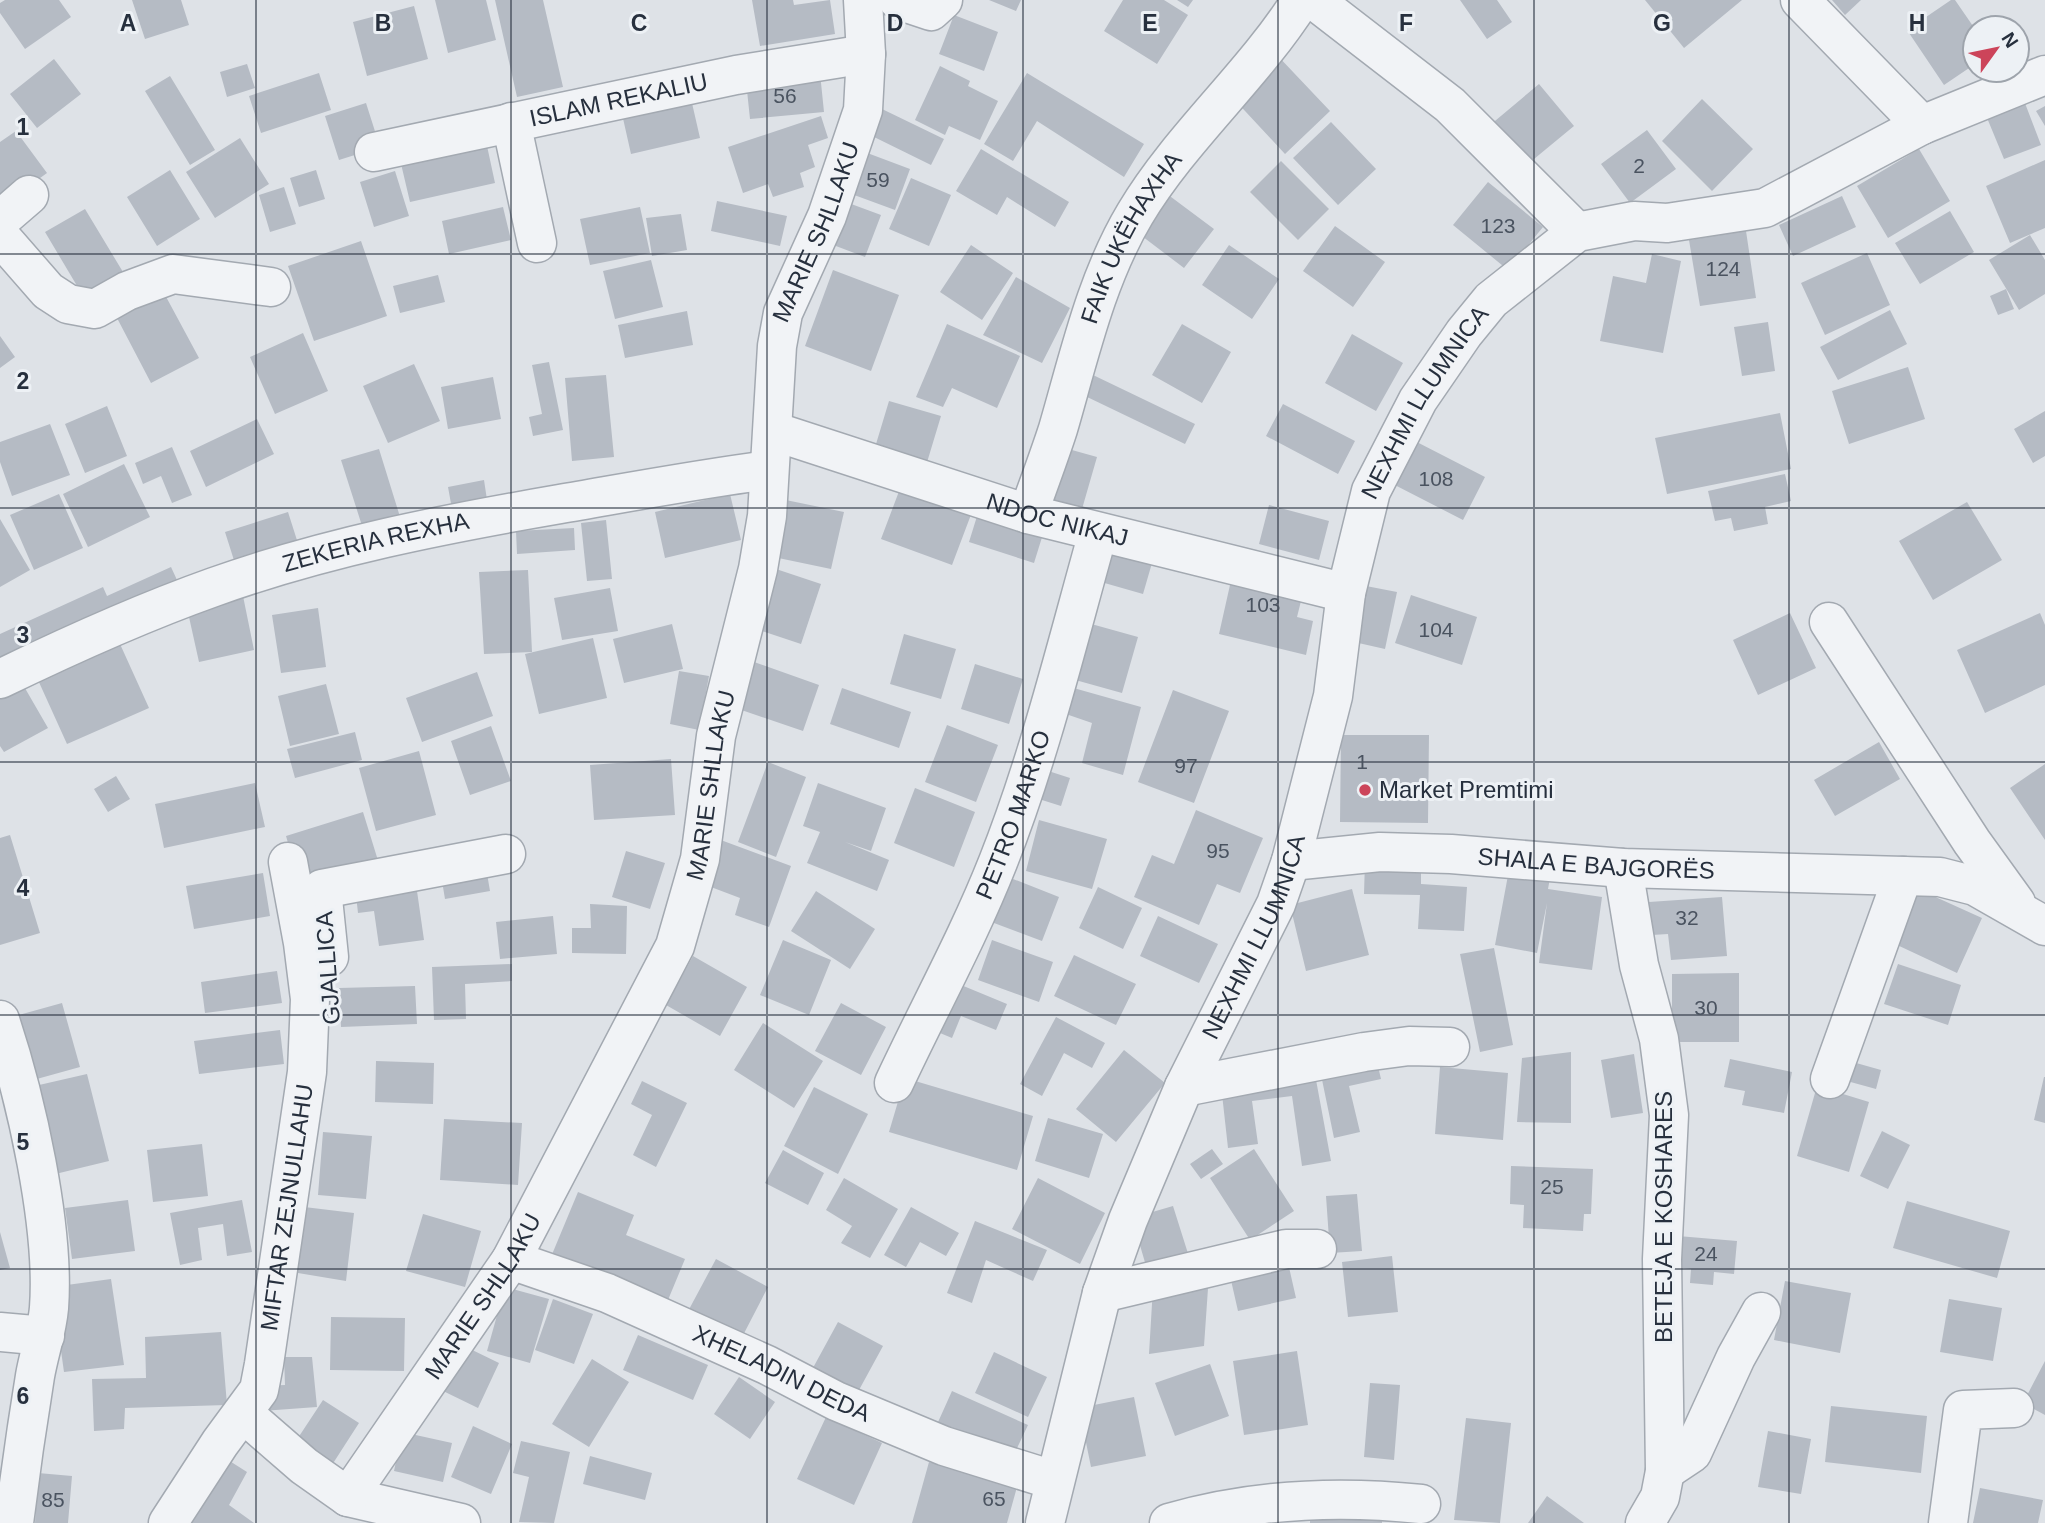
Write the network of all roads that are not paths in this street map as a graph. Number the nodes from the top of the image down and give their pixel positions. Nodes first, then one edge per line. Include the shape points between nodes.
1 (863, 0) edge
2 (898, 0) edge
3 (943, 0) edge
4 (1301, 0) edge
5 (1314, 0) edge
6 (1800, 0) edge
7 (866, 54) junction
8 (2045, 75) edge
9 (511, 122) junction
10 (1922, 125) junction
11 (374, 152) dead end
12 (29, 195) dead end
13 (0, 220) edge
14 (1577, 232) junction
15 (0, 236) edge
16 (537, 243) dead end
17 (271, 287) dead end
18 (773, 431) junction
19 (769, 470) junction
20 (1028, 514) junction
21 (1098, 533) junction
22 (1346, 593) junction
23 (1829, 622) dead end
24 (0, 679) edge
25 (506, 853) dead end
26 (1291, 861) junction
27 (288, 862) dead end
28 (1623, 868) junction
29 (1903, 876) junction
30 (2038, 912) edge
31 (0, 1020) edge
32 (1450, 1047) dead end
33 (1830, 1079) dead end
34 (894, 1083) dead end
35 (1184, 1087) junction
36 (285, 1228) junction
37 (1317, 1249) dead end
38 (511, 1260) junction
39 (1102, 1293) junction
40 (1761, 1312) dead end
41 (0, 1332) edge
42 (45, 1336) junction
43 (2014, 1408) dead end
44 (243, 1413) junction
45 (1665, 1471) junction
46 (1053, 1480) junction
47 (348, 1497) junction
48 (1421, 1504) dead end
49 (13, 1523) edge
50 (168, 1523) edge
51 (461, 1523) edge
52 (1045, 1523) edge
53 (1170, 1523) edge
54 (1645, 1523) edge
55 (1948, 1523) edge

1 - 7 street, MARIE SHLLAKU
2 - 3 street via 931,11
4 - 20 street, FAIK UKËHAXHA via 1281,32 1135,214 1078,353 1058,430
5 - 14 street via 1450,105
6 - 10 street
7 - 9 street, ISLAM REKALIU via 736,75
7 - 18 street, MARIE SHLLAKU via 863,110 849,154 783,313
8 - 10 street, NEXHMI LLUMNICA
9 - 11 street, ISLAM REKALIU
9 - 16 street
10 - 14 street, NEXHMI LLUMNICA via 1765,208 1667,223 1634,220
12 - 13 street
14 - 22 street, NEXHMI LLUMNICA via 1491,300 1418,400 1371,491
15 - 17 street via 33,276 68,304 95,309 173,274
18 - 19 street, MARIE SHLLAKU
18 - 20 street, NDOC NIKAJ
19 - 24 street, ZEKERIA REXHA via 675,482 418,530 304,559 204,591
19 - 38 street, MARIE SHLLAKU via 758,569 716,736 690,905 675,946
20 - 21 street, NDOC NIKAJ
21 - 22 street, NDOC NIKAJ
21 - 34 street, PETRO MARKO via 1031,768 998,861
22 - 26 street, NEXHMI LLUMNICA via 1333,696
23 - 30 street, SHALA E BAJGORËS via 1972,842
25 - 36 street, GJALLICA via 322,890 332,1022 328,1086 315,1147
26 - 28 street, SHALA E BAJGORËS via 1380,852
26 - 35 street, NEXHMI LLUMNICA via 1276,904
27 - 36 street, MIFTAR ZEJNULLAHU via 310,999 307,1072
28 - 29 street, SHALA E BAJGORËS
28 - 45 street, BETEJA E KOSHARES via 1639,965 1659,1039 1669,1115 1662,1259
29 - 30 street, SHALA E BAJGORËS via 1940,877 1975,886
29 - 33 street
31 - 42 street via 27,1121 41,1201 50,1283
32 - 35 street via 1364,1052
35 - 39 street, NEXHMI LLUMNICA
36 - 44 street, MIFTAR ZEJNULLAHU via 258,1390
37 - 39 street via 1286,1249
38 - 46 street, XHELADIN DEDA via 607,1293 836,1401 944,1446
38 - 47 street, MARIE SHLLAKU
39 - 46 street, NEXHMI LLUMNICA
40 - 45 street via 1692,1453
41 - 42 street
42 - 49 street
43 - 55 street via 1963,1410
44 - 47 street
44 - 50 street, MIFTAR ZEJNULLAHU
45 - 54 street, BETEJA E KOSHARES via 1660,1497
46 - 52 street, NEXHMI LLUMNICA
47 - 51 street
48 - 53 street via 1360,1498 1298,1500

